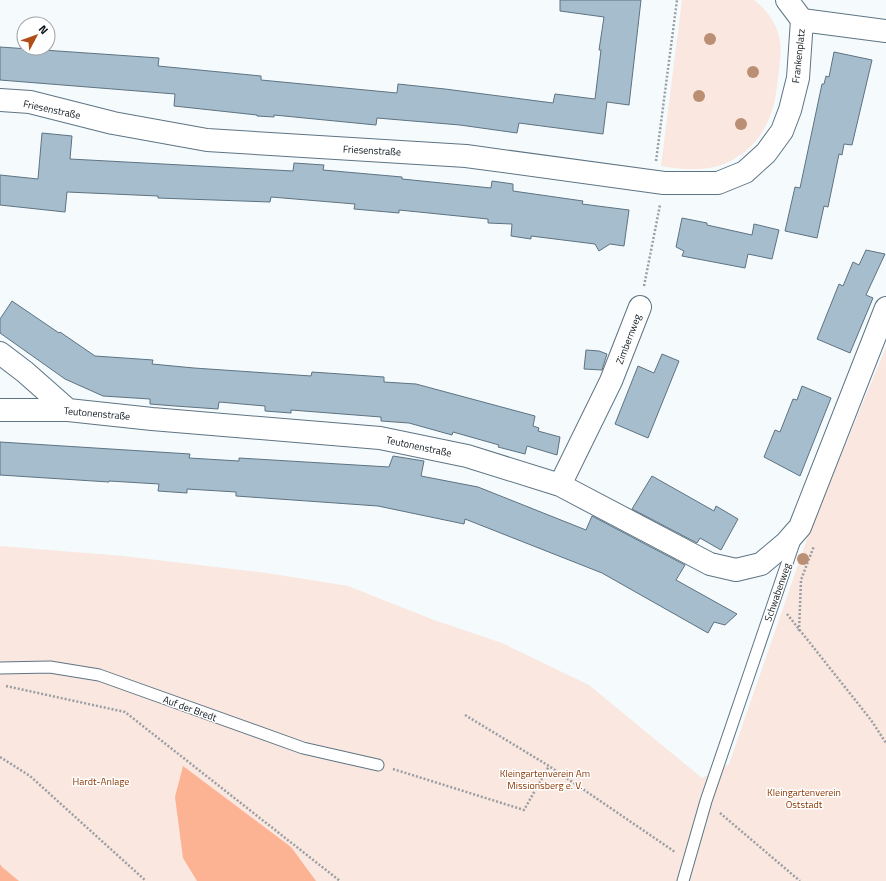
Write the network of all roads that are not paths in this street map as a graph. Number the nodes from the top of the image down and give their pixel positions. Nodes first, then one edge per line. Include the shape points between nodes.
1 (787, 0) edge
2 (802, 20) junction
3 (886, 31) edge
4 (0, 100) edge
5 (745, 172) joint
6 (640, 307) road end
7 (886, 308) edge
8 (0, 353) edge
9 (0, 410) edge
10 (68, 410) junction
11 (560, 485) junction
12 (800, 527) junction
13 (0, 668) edge
14 (378, 765) road end
15 (683, 881) edge

1 - 2 street, Frankenplatz
2 - 3 street
2 - 5 street, Frankenplatz via 798,78 790,110 782,131 766,153
4 - 5 street, Friesenstraße via 30,102 114,123 207,140 466,156 659,182 718,183
6 - 11 street, Zimbernweg via 612,381
7 - 12 street, Schwabenweg
8 - 10 street
9 - 10 street, Teutonenstraße
10 - 11 street, Teutonenstraße via 380,438 467,456
11 - 12 street, Teutonenstraße via 710,564 736,570 761,564
12 - 15 lane, Schwabenweg via 706,801
13 - 14 lane, Auf der Bredt via 50,667 99,675 303,748

